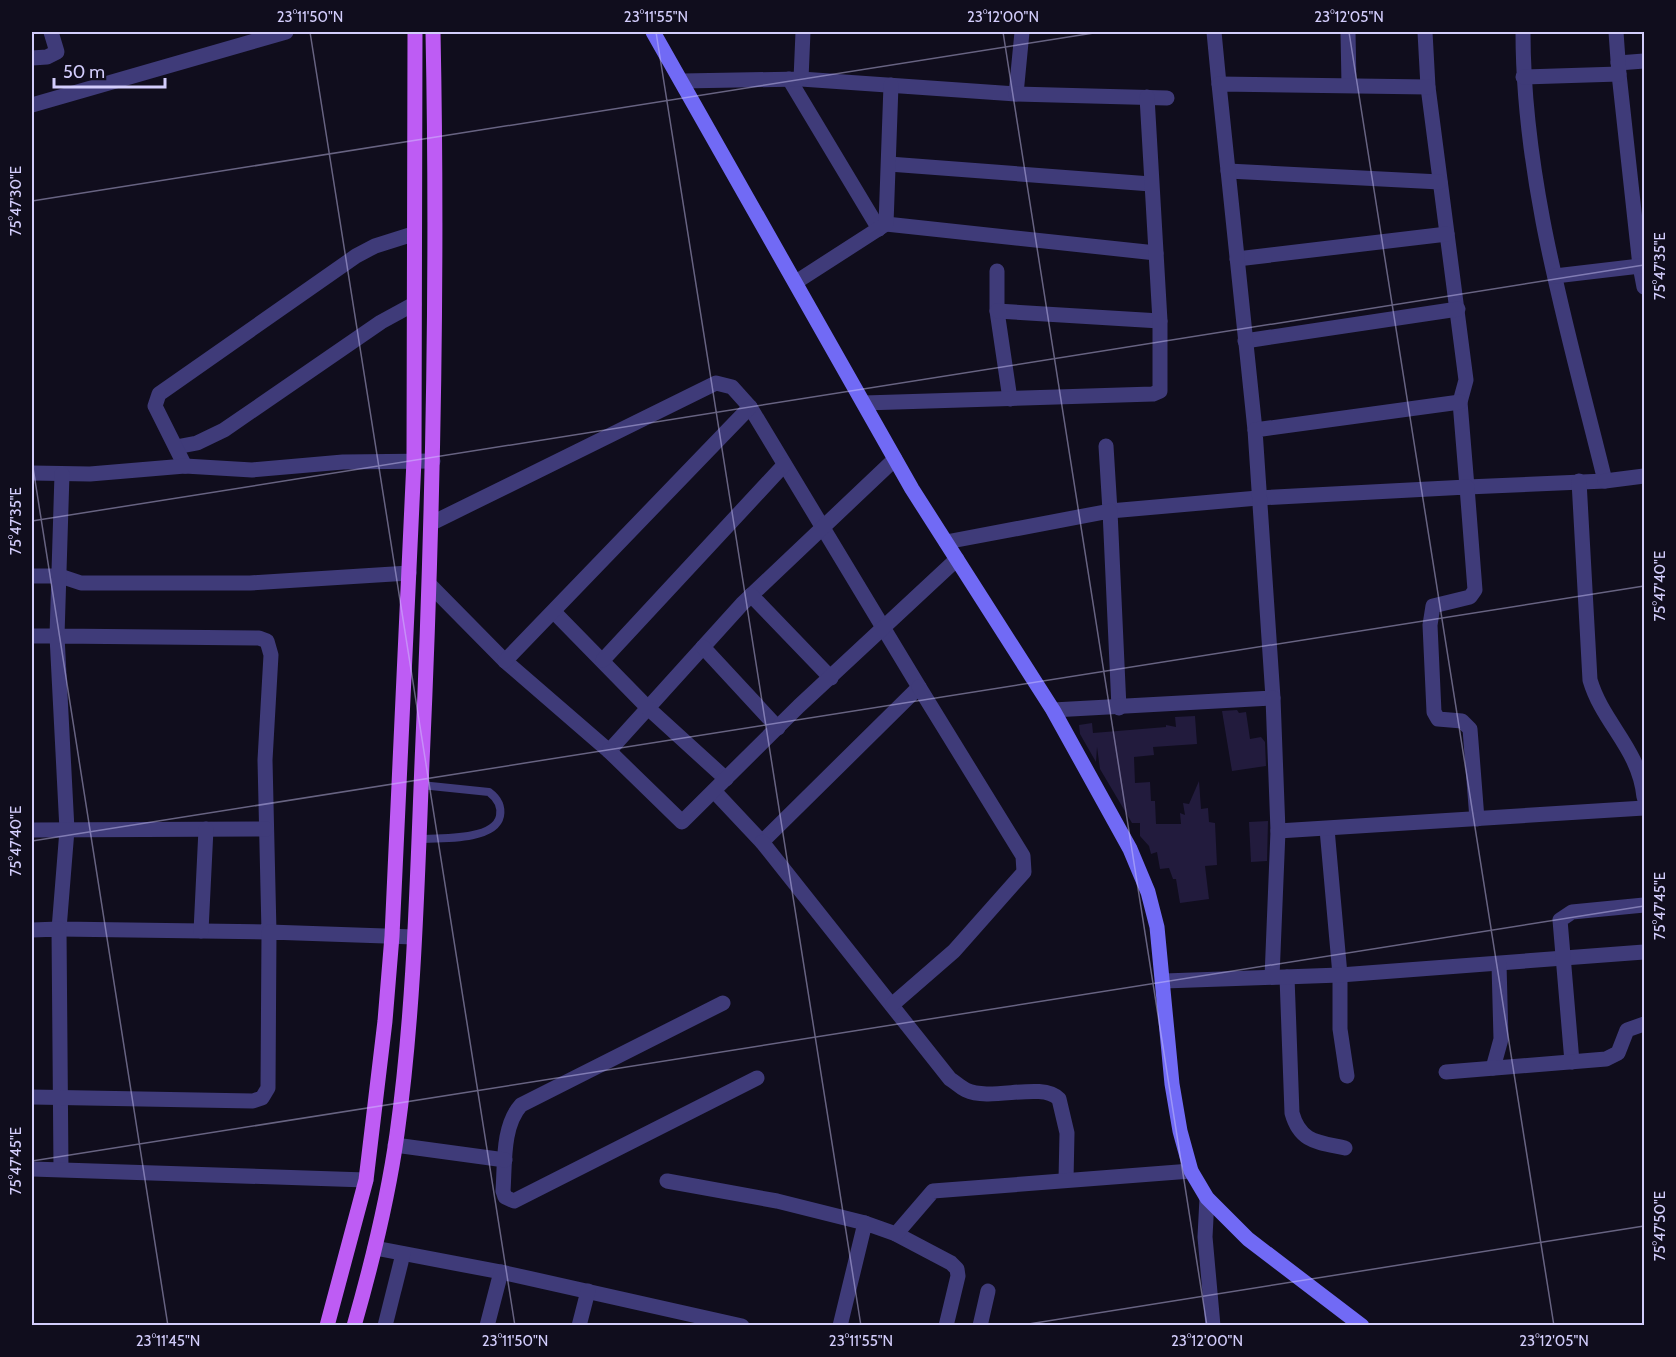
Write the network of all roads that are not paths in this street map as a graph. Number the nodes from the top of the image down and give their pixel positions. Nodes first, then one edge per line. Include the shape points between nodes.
1 (51, 32) edge
2 (286, 32) edge
3 (415, 32) edge
4 (433, 32) edge
5 (653, 32) edge
6 (803, 32) edge
7 (1022, 32) edge
8 (1214, 32) edge
9 (1348, 32) edge
10 (1425, 32) edge
11 (1523, 32) edge
12 (1616, 32) edge
13 (32, 58) edge
14 (1644, 60) edge
15 (1618, 68) junction
16 (1523, 77) junction
17 (795, 79) junction
18 (682, 81) junction
19 (1218, 84) junction
20 (891, 85) junction
21 (1349, 85) junction
22 (1428, 87) junction
23 (1016, 94) junction
24 (434, 95) junction
25 (416, 96) junction
26 (1147, 98) junction
27 (1167, 98) dead end
28 (32, 105) edge
29 (889, 164) junction
30 (1228, 171) junction
31 (1440, 182) junction
32 (1151, 184) junction
33 (883, 227) junction
34 (413, 234) junction
35 (1447, 234) junction
36 (1156, 253) junction
37 (1237, 259) junction
38 (997, 271) dead end
39 (1642, 275) edge
40 (1555, 276) junction
41 (796, 282) junction
42 (414, 304) junction
43 (1458, 309) junction
44 (997, 311) junction
45 (1160, 321) junction
46 (1245, 341) junction
47 (1010, 399) junction
48 (1460, 402) junction
49 (864, 404) junction
50 (750, 407) junction
51 (1255, 430) junction
52 (1106, 446) dead end
53 (176, 447) junction
54 (896, 459) junction
55 (414, 460) junction
56 (433, 461) junction
57 (784, 465) junction
58 (185, 466) junction
59 (32, 473) edge
60 (62, 474) junction
61 (1644, 476) edge
62 (1579, 481) junction
63 (1605, 481) junction
64 (1467, 487) junction
65 (1258, 498) junction
66 (1110, 511) junction
67 (432, 523) junction
68 (822, 529) junction
69 (946, 542) junction
70 (957, 559) junction
71 (409, 573) junction
72 (32, 576) edge
73 (60, 576) junction
74 (430, 585) junction
75 (751, 595) junction
76 (555, 613) junction
77 (883, 627) junction
78 (32, 636) edge
79 (57, 636) junction
80 (703, 647) junction
81 (603, 660) junction
82 (505, 661) junction
83 (831, 678) junction
84 (919, 687) junction
85 (1273, 698) junction
86 (648, 708) junction
87 (1119, 708) junction
88 (1053, 710) junction
89 (778, 728) junction
90 (609, 752) junction
91 (726, 779) junction
92 (421, 786) junction
93 (714, 791) junction
94 (1644, 797) edge
95 (1644, 808) edge
96 (1477, 819) junction
97 (266, 829) junction
98 (1327, 829) junction
99 (32, 830) edge
100 (67, 830) junction
101 (206, 830) junction
102 (1278, 831) junction
103 (419, 839) junction
104 (762, 842) junction
105 (1644, 905) edge
106 (59, 929) junction
107 (32, 930) edge
108 (201, 932) junction
109 (269, 932) junction
110 (392, 936) junction
111 (414, 937) junction
112 (1644, 952) edge
113 (1562, 959) junction
114 (1499, 964) junction
115 (1340, 975) junction
116 (1279, 977) junction
117 (1164, 981) junction
118 (723, 1003) dead end
119 (893, 1004) junction
120 (1644, 1024) edge
121 (1572, 1062) junction
122 (1493, 1068) junction
123 (1446, 1072) dead end
124 (1347, 1076) dead end
125 (757, 1078) dead end
126 (32, 1097) edge
127 (61, 1098) junction
128 (395, 1145) junction
129 (1345, 1148) dead end
130 (505, 1160) junction
131 (32, 1169) edge
132 (61, 1169) junction
133 (1191, 1171) junction
134 (350, 1180) junction
135 (1066, 1180) junction
136 (668, 1181) dead end
137 (1207, 1198) junction
138 (866, 1223) junction
139 (896, 1234) junction
140 (375, 1248) junction
141 (403, 1254) junction
142 (501, 1272) junction
143 (588, 1291) junction
144 (988, 1291) dead end
145 (327, 1326) edge
146 (354, 1326) edge
147 (385, 1326) edge
148 (487, 1326) edge
149 (579, 1326) edge
150 (742, 1326) edge
151 (840, 1326) edge
152 (946, 1326) edge
153 (980, 1326) edge
154 (1213, 1326) edge
155 (1362, 1326) edge

1 - 13 street via 57,52
2 - 28 street
3 - 25 main road
4 - 24 main road
5 - 18 main road
6 - 17 street
7 - 23 street
8 - 19 street
9 - 21 street
10 - 22 street
11 - 16 street
12 - 15 street
14 - 15 street
15 - 16 street
15 - 39 street
16 - 40 street via 1532,160
17 - 18 street
17 - 20 street
17 - 33 street
18 - 41 main road
19 - 21 street
19 - 30 street
20 - 23 street
20 - 29 street
21 - 22 street
22 - 31 street
23 - 26 street
24 - 25 main road
24 - 56 main road
25 - 34 main road
26 - 27 street
26 - 32 street
29 - 32 street
29 - 33 street
30 - 31 street
30 - 37 street
31 - 35 street
32 - 36 street
33 - 36 street
33 - 41 street
34 - 42 main road
34 - 53 street via 356,256 159,394 155,406
35 - 37 street
35 - 43 street
36 - 45 street
37 - 46 street
38 - 44 street
39 - 40 street
40 - 63 street
41 - 49 main road
42 - 53 street via 381,322 224,430 197,443
42 - 55 main road
43 - 46 street
43 - 48 street via 1466,380
44 - 45 street
44 - 47 street
45 - 47 street via 1160,391
46 - 51 street
47 - 49 street
48 - 51 street
48 - 64 street
49 - 54 main road
50 - 57 street
50 - 67 street via 732,387 716,383
50 - 76 street
51 - 65 street
52 - 66 street
53 - 58 street
54 - 68 street
54 - 69 main road
55 - 56 street
55 - 58 street via 252,470
55 - 71 main road
56 - 67 main road
57 - 68 street
57 - 81 street
58 - 60 street
59 - 60 street
60 - 73 street
61 - 63 street
62 - 63 street
62 - 64 street
62 - 94 street via 1590,680 1595,696 1637,762
64 - 65 street
64 - 96 street via 1475,590 1470,597 1433,606 1430,625 1434,712 1438,719 1462,722 1470,729
65 - 66 street
65 - 85 street
66 - 69 street
66 - 87 street
67 - 74 main road
68 - 75 street
68 - 77 street
69 - 70 main road
70 - 77 street
70 - 88 main road
71 - 73 street via 250,583 81,583
71 - 110 main road
72 - 73 street
73 - 79 street
74 - 82 street
74 - 92 main road
75 - 80 street
75 - 83 street
76 - 81 street
76 - 82 street
77 - 83 street
77 - 84 street
78 - 79 street
79 - 97 street via 267,641 271,655
79 - 100 street
80 - 86 street
80 - 89 street
81 - 86 street
82 - 90 street
83 - 89 street
84 - 104 street
84 - 119 street via 1023,856 1024,872 954,951
85 - 87 street
85 - 102 street
86 - 90 street
86 - 91 street
87 - 88 street
88 - 117 main road via 1130,849 1148,892
89 - 91 street
90 - 93 street via 682,822
91 - 93 street
92 - 103 main road
92 - 103 lane via 489,792 499,802 501,812 499,822 481,833
93 - 104 street
95 - 96 street
96 - 98 street
97 - 101 street
97 - 109 street
98 - 102 street
98 - 115 street
99 - 100 street
100 - 101 street
100 - 106 street
101 - 108 street
102 - 116 street
103 - 111 main road
104 - 119 street
105 - 113 street via 1564,915 1560,920
106 - 107 street
106 - 108 street
106 - 127 street
108 - 109 street
109 - 110 street
109 - 127 street via 268,1088 262,1098 185,1102
110 - 111 street
110 - 134 main road via 385,1021
111 - 128 main road
112 - 113 street
113 - 114 street
113 - 121 street
114 - 115 street
114 - 122 street via 1501,1039
115 - 116 street
115 - 124 street via 1340,1029
116 - 117 street
116 - 129 street via 1296,1128 1306,1137
117 - 133 main road via 1172,1084
118 - 130 street via 521,1105 512,1114
119 - 135 street via 945,1072 967,1090 987,1094 1047,1092 1059,1099 1067,1133
120 - 121 street via 1627,1030 1618,1053
121 - 122 street
122 - 123 street
125 - 130 street via 514,1201 509,1201 503,1191
126 - 127 street
127 - 132 street
128 - 130 street
128 - 140 main road
131 - 132 street
132 - 134 street
133 - 135 street
133 - 137 main road
134 - 145 main road
135 - 139 street via 933,1191
136 - 138 street via 777,1201
137 - 154 street via 1205,1237
137 - 155 main road via 1248,1239
138 - 139 street
138 - 151 street
139 - 152 street via 957,1269
140 - 141 street
140 - 146 main road
141 - 142 street
141 - 147 street
142 - 143 street
142 - 148 street
143 - 149 street
143 - 150 street
144 - 153 street

